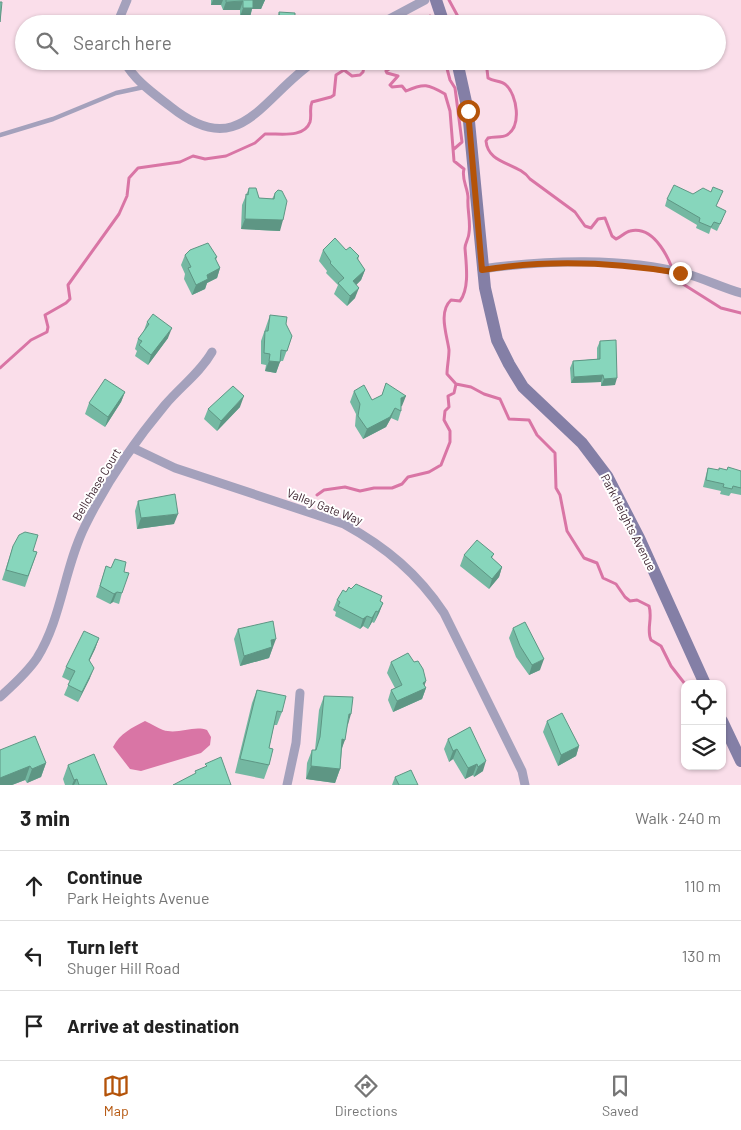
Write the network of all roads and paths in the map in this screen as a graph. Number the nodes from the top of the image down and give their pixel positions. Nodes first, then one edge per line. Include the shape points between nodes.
1 (127, 0) edge
2 (425, 0) edge
3 (436, 0) edge
4 (121, 15) edge
5 (397, 15) edge
6 (441, 15) edge
7 (130, 70) edge
8 (304, 70) edge
9 (458, 70) edge
10 (146, 87) junction
11 (0, 135) edge
12 (482, 270) junction
13 (741, 294) edge
14 (212, 352) dead end
15 (133, 448) junction
16 (703, 680) edge
17 (300, 693) dead end
18 (0, 697) edge
19 (724, 725) edge
20 (741, 761) edge
21 (287, 785) edge
22 (525, 785) edge

1 - 4 street
2 - 5 street
3 - 6 main road
7 - 10 street
8 - 10 street via 255,115 221,129 195,124
9 - 12 main road, Park Heights Avenue via 468,111
10 - 11 lane via 116,93 53,119
12 - 13 street via 543,263 621,264 680,273
12 - 16 main road, Park Heights Avenue via 497,340 509,364 524,387 582,443 607,476 639,538
14 - 15 street, Bellchase Court via 204,367 166,404
15 - 18 street, Bellchase Court via 84,528 44,646 28,670
15 - 22 street, Valley Gate Way via 175,468 344,524 370,538 404,564 444,613 522,771
17 - 21 street via 296,743
19 - 20 main road

